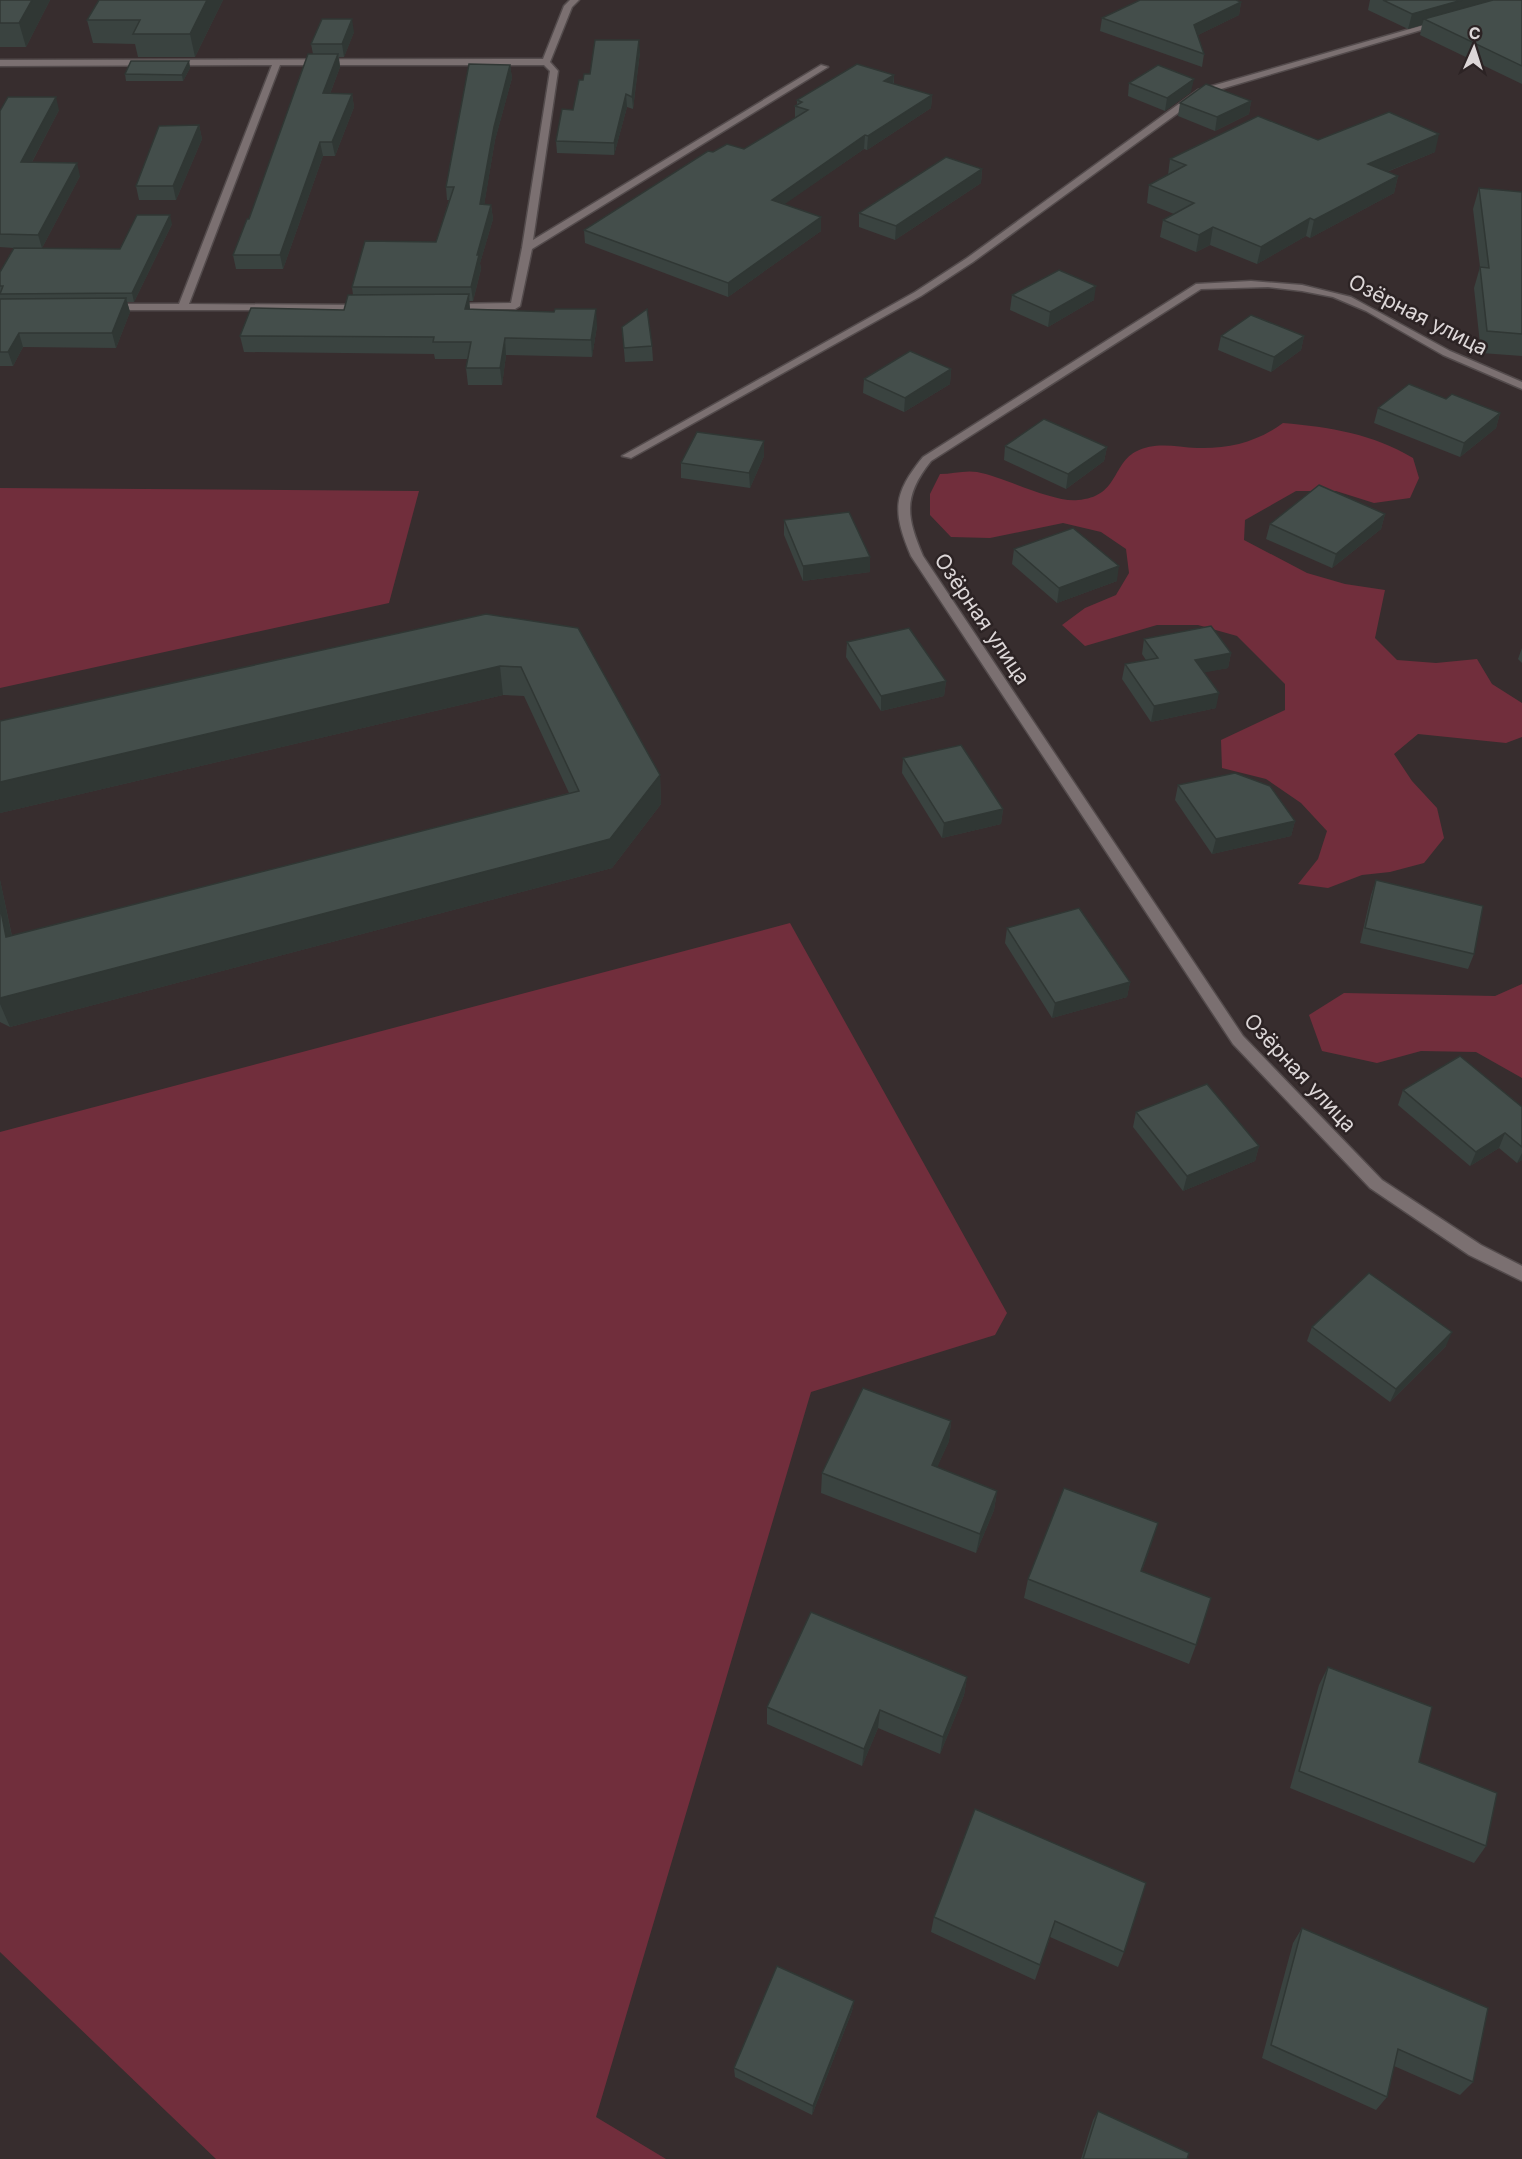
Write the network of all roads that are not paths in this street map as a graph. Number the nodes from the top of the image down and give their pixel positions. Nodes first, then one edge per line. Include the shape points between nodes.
1 (575, 0) edge
2 (1448, 21) edge
3 (277, 62) junction
4 (546, 62) junction
5 (0, 63) edge
6 (824, 67) dead end
7 (526, 248) junction
8 (373, 307) edge
9 (444, 307) edge
10 (92, 308) edge
11 (183, 308) junction
12 (1522, 386) edge
13 (627, 456) dead end
14 (1522, 1274) edge

1 - 4 street via 568,6
2 - 13 street via 1201,92 918,294
3 - 4 street
3 - 5 street
3 - 11 street
4 - 7 street via 554,71
6 - 7 street
7 - 9 street via 514,306
8 - 11 street
10 - 11 street
12 - 14 street, Озёрная улица via 1463,362 1372,309 1336,295 1289,286 1199,286 927,459 909,482 904,507 907,534 917,556 1238,1040 1376,1184 1475,1250

